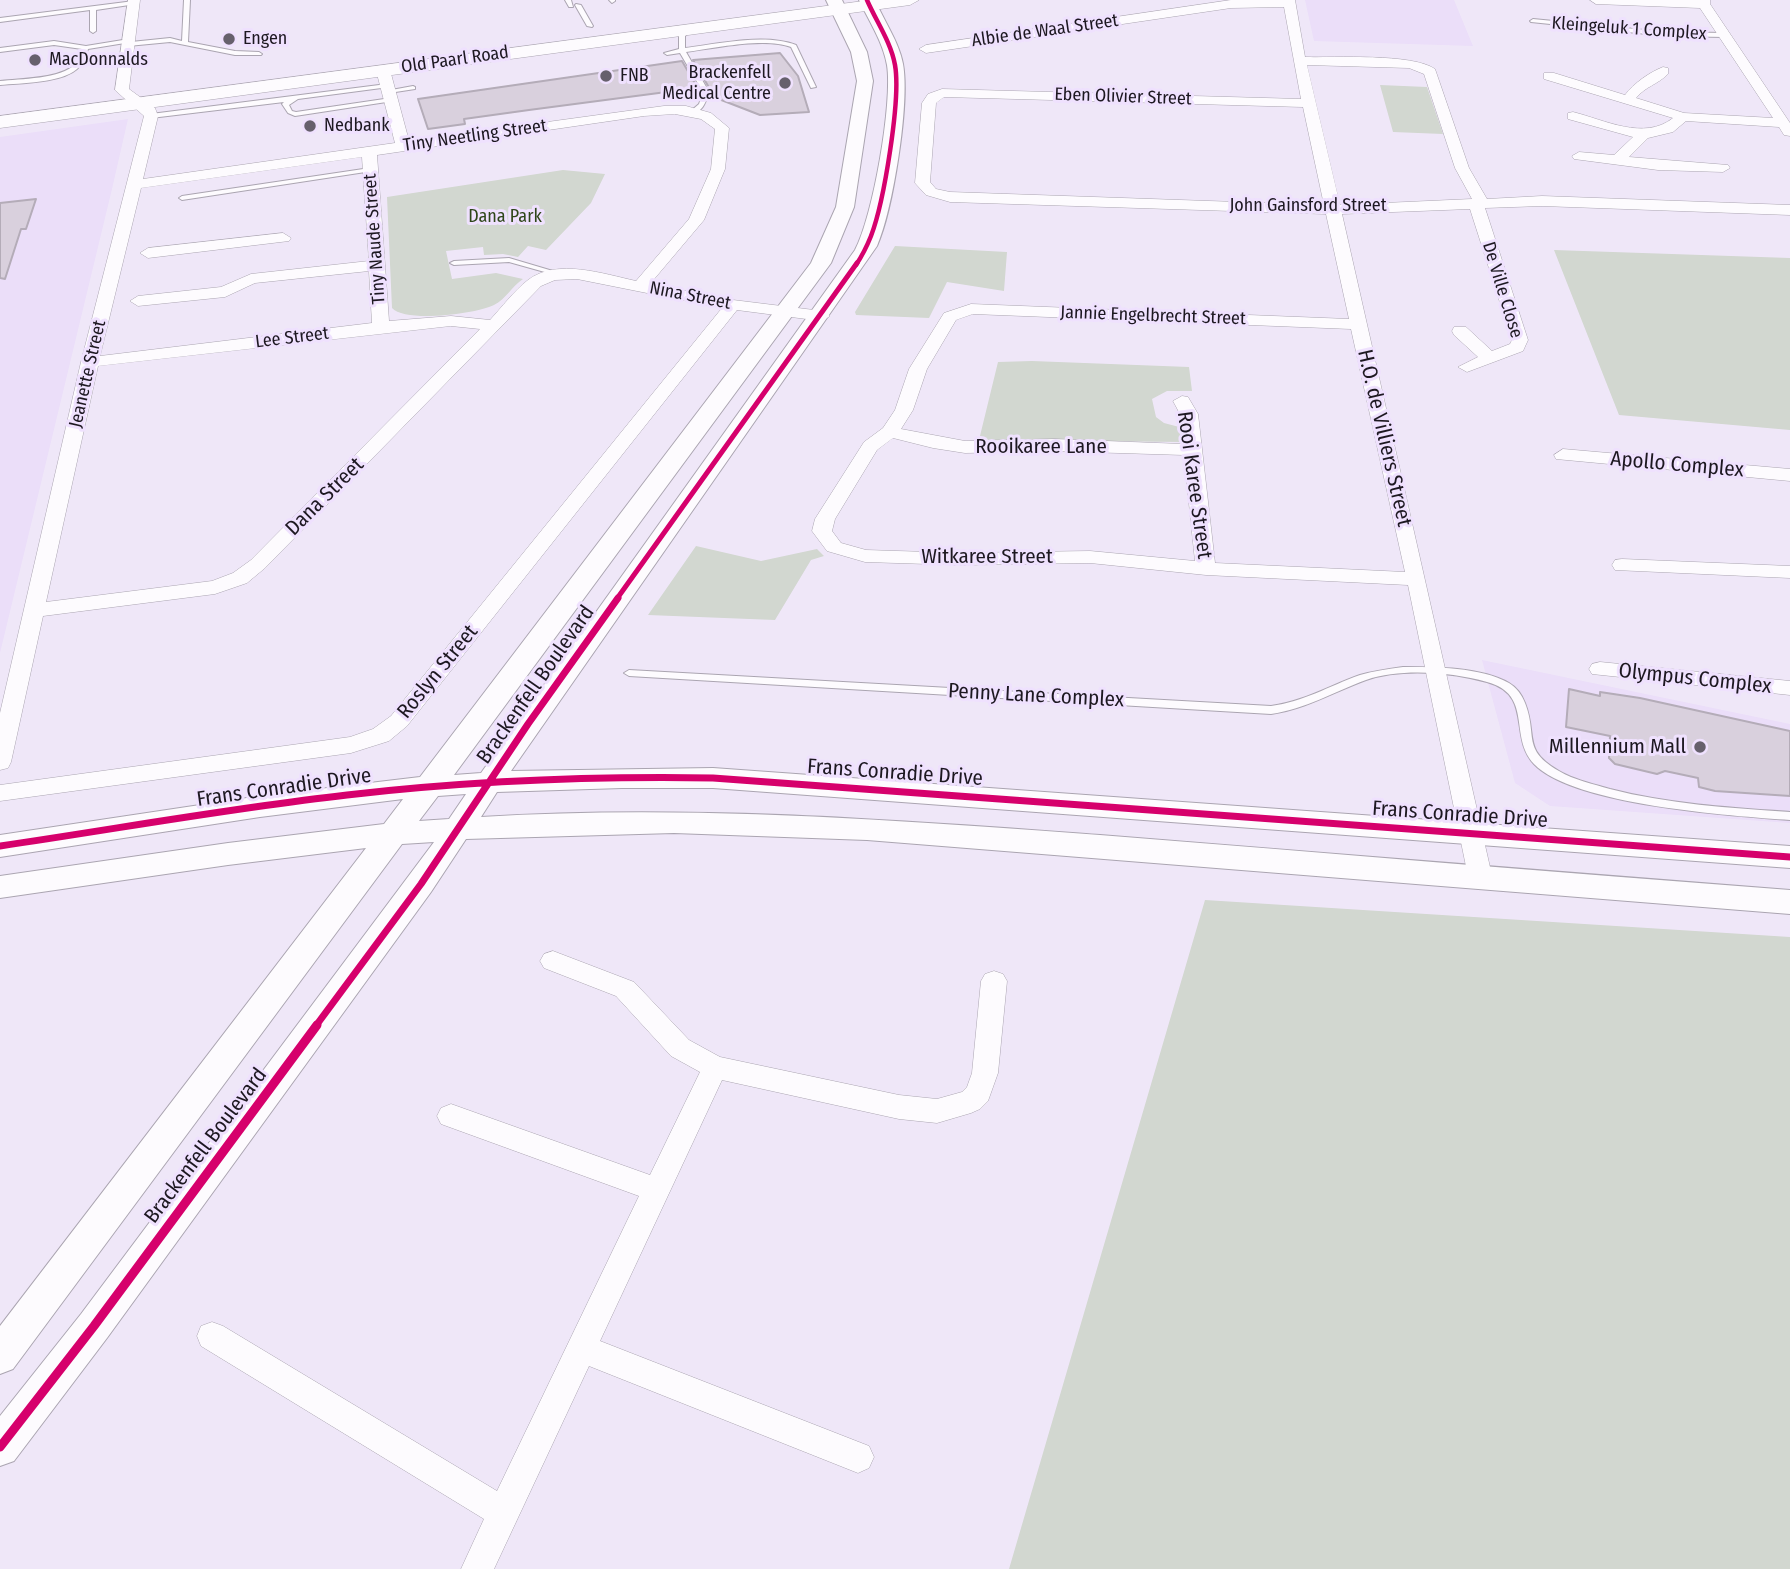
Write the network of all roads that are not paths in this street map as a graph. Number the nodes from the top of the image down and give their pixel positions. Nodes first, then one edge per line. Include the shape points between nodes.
1 (187, 0) edge
2 (780, 0) edge
3 (910, 0) edge
4 (1595, 0) edge
5 (134, 1) edge
6 (1289, 1) edge
7 (1704, 2) edge
8 (868, 3) edge
9 (572, 4) edge
10 (836, 5) edge
11 (93, 8) junction
12 (0, 20) edge
13 (1533, 21) dead end
14 (590, 26) junction
15 (691, 28) junction
16 (93, 31) dead end
17 (1725, 35) junction
18 (129, 42) junction
19 (185, 42) junction
20 (86, 48) junction
21 (926, 49) dead end
22 (0, 50) edge
23 (682, 51) junction
24 (667, 53) dead end
25 (259, 54) dead end
26 (1299, 61) junction
27 (1663, 71) dead end
28 (1549, 76) dead end
29 (0, 83) edge
30 (387, 87) junction
31 (813, 87) dead end
32 (413, 88) dead end
33 (122, 90) junction
34 (937, 95) joint
35 (290, 99) junction
36 (1628, 100) junction
37 (1309, 103) junction
38 (0, 107) edge
39 (147, 109) junction
40 (694, 111) junction
41 (1573, 116) dead end
42 (1683, 117) junction
43 (0, 122) edge
44 (1787, 128) edge
45 (1643, 135) junction
46 (403, 146) junction
47 (369, 151) junction
48 (1579, 156) dead end
49 (1618, 160) junction
50 (1723, 168) dead end
51 (370, 170) junction
52 (133, 185) junction
53 (182, 198) dead end
54 (1478, 203) junction
55 (1333, 210) junction
56 (1790, 210) edge
57 (282, 250) junction
58 (148, 253) dead end
59 (454, 263) dead end
60 (377, 265) junction
61 (559, 274) junction
62 (639, 286) junction
63 (138, 301) dead end
64 (733, 305) junction
65 (786, 313) junction
66 (822, 316) junction
67 (950, 317) joint
68 (494, 324) junction
69 (1358, 324) junction
70 (381, 327) junction
71 (1460, 331) dead end
72 (1489, 358) junction
73 (90, 362) junction
74 (1467, 367) dead end
75 (1182, 401) dead end
76 (890, 432) junction
77 (1193, 450) junction
78 (1563, 455) dead end
79 (1790, 475) edge
80 (1622, 565) dead end
81 (1206, 569) junction
82 (1790, 572) edge
83 (1415, 579) junction
84 (36, 610) junction
85 (1600, 669) dead end
86 (1437, 672) junction
87 (629, 673) dead end
88 (1790, 688) edge
89 (0, 762) edge
90 (488, 783) junction
91 (427, 788) junction
92 (0, 793) edge
93 (1790, 816) edge
94 (456, 830) junction
95 (1471, 833) junction
96 (392, 835) junction
97 (0, 846) edge
98 (1790, 857) edge
99 (1480, 876) junction
100 (0, 887) edge
101 (1790, 902) edge
102 (553, 961) dead end
103 (995, 981) dead end
104 (715, 1067) junction
105 (451, 1116) dead end
106 (657, 1190) junction
107 (212, 1336) dead end
108 (583, 1349) junction
109 (0, 1356) edge
110 (0, 1447) edge
111 (858, 1457) dead end
112 (504, 1513) junction
113 (477, 1569) edge

1 - 19 lane
2 - 14 main road, Old Paarl Road
3 - 8 main road, Old Paarl Road
4 - 7 street
5 - 11 lane
5 - 18 street
6 - 21 street, Albie de Waal Street via 1231,4
6 - 26 street, H.O. de Villiers Street
7 - 17 street
8 - 10 main road, Old Paarl Road
8 - 66 street, Brackenfell Boulevard via 891,52 896,79 879,210 863,253
9 - 14 lane
10 - 15 main road, Old Paarl Road
10 - 65 street, Brackenfell Boulevard via 859,52 865,81 845,207 830,247
11 - 12 lane
11 - 16 lane
13 - 17 lane, Kleingeluk 1 Complex
14 - 33 main road, Old Paarl Road
15 - 23 lane via 682,36
15 - 30 main road, Old Paarl Road
17 - 44 street
18 - 19 lane
18 - 20 lane
18 - 33 street
19 - 25 lane
20 - 22 lane via 54,43
20 - 29 lane via 71,70
23 - 24 lane
23 - 31 lane via 789,42
23 - 40 lane via 706,92 702,105
26 - 37 street, H.O. de Villiers Street
26 - 54 street via 1409,64 1428,70
27 - 36 street via 1640,84
28 - 36 street
30 - 32 lane
30 - 35 lane
30 - 35 lane via 295,114 287,110 285,104
30 - 39 main road, Old Paarl Road
30 - 46 street
33 - 38 main road, Old Paarl Road
33 - 39 street
34 - 37 street, Eben Olivier Street
34 - 55 street, John Gainsford Street via 929,103 922,180 936,195
35 - 39 lane
36 - 42 street
37 - 55 street, H.O. de Villiers Street
39 - 43 main road, Old Paarl Road
39 - 52 street, Jeanette Street
40 - 46 street, Tiny Neetling Street via 644,112
40 - 62 street via 715,119 722,128 718,169 696,220
41 - 45 street
42 - 44 street
42 - 45 street via 1668,129
45 - 49 street
46 - 47 street, Tiny Neetling Street
47 - 51 street, Tiny Naude Street
47 - 52 street, Tiny Neetling Street
48 - 49 street
49 - 50 street
51 - 53 lane
51 - 60 street, Tiny Naude Street
52 - 73 street, Jeanette Street
54 - 55 street, John Gainsford Street
54 - 56 street, John Gainsford Street
54 - 72 street, De Ville Close via 1520,340 1517,347
55 - 69 street, H.O. de Villiers Street
57 - 58 street
57 - 60 street
57 - 63 street via 251,279 225,292
59 - 61 lane via 509,260
60 - 70 street, Tiny Naude Street
61 - 62 street, Nina Street
61 - 68 street, Dana Street via 535,283
62 - 64 street, Nina Street
64 - 65 street, Nina Street
64 - 92 street, Roslyn Street via 399,721 381,735 351,745
65 - 66 street, Nina Street
65 - 91 street, Brackenfell Boulevard
66 - 90 street, Brackenfell Boulevard
67 - 69 street, Jannie Engelbrecht Street via 971,309
67 - 76 street, Witkaree Street via 918,369 904,410
68 - 70 street, Lee Street via 451,321
68 - 84 street, Dana Street via 258,565 240,578 215,587
69 - 83 street, H.O. de Villiers Street
70 - 73 street, Lee Street
71 - 72 street, De Ville Close
72 - 74 street, De Ville Close
73 - 84 street, Jeanette Street
75 - 77 street, Rooi Karee Street via 1189,414
76 - 77 street, Rooikaree Lane via 965,447
76 - 81 street, Witkaree Street via 870,446 822,524 828,542 843,552 960,559 1090,557
77 - 81 street, Rooi Karee Street
78 - 79 street, Apollo Complex
80 - 82 street
81 - 83 street, Witkaree Street
83 - 86 street, H.O. de Villiers Street
84 - 89 street, Jeanette Street
85 - 88 street, Olympus Complex
86 - 87 lane, Penny Lane Complex via 1375,675 1301,705 1271,710
86 - 93 lane, Penny Lane Complex via 1504,685 1524,709 1530,751 1537,761 1568,781 1713,811
86 - 95 street, H.O. de Villiers Street
90 - 91 street, Frans Conradie Drive
90 - 94 street, Brackenfell Boulevard
90 - 95 street, Frans Conradie Drive via 567,777 713,778
91 - 96 street, Brackenfell Boulevard
91 - 97 street, Frans Conradie Drive via 344,795
94 - 96 street
94 - 99 street via 607,822 793,824
94 - 110 street, Brackenfell Boulevard via 413,895
95 - 98 street, Frans Conradie Drive
95 - 99 street, H.O. de Villiers Street
96 - 100 street via 303,842
96 - 109 street, Brackenfell Boulevard
99 - 101 street
102 - 104 street via 625,989 680,1048
103 - 104 street via 979,1093 957,1107 937,1111 899,1107
104 - 106 street
105 - 106 street
106 - 108 street
107 - 112 street
108 - 111 street
108 - 112 street
112 - 113 street

